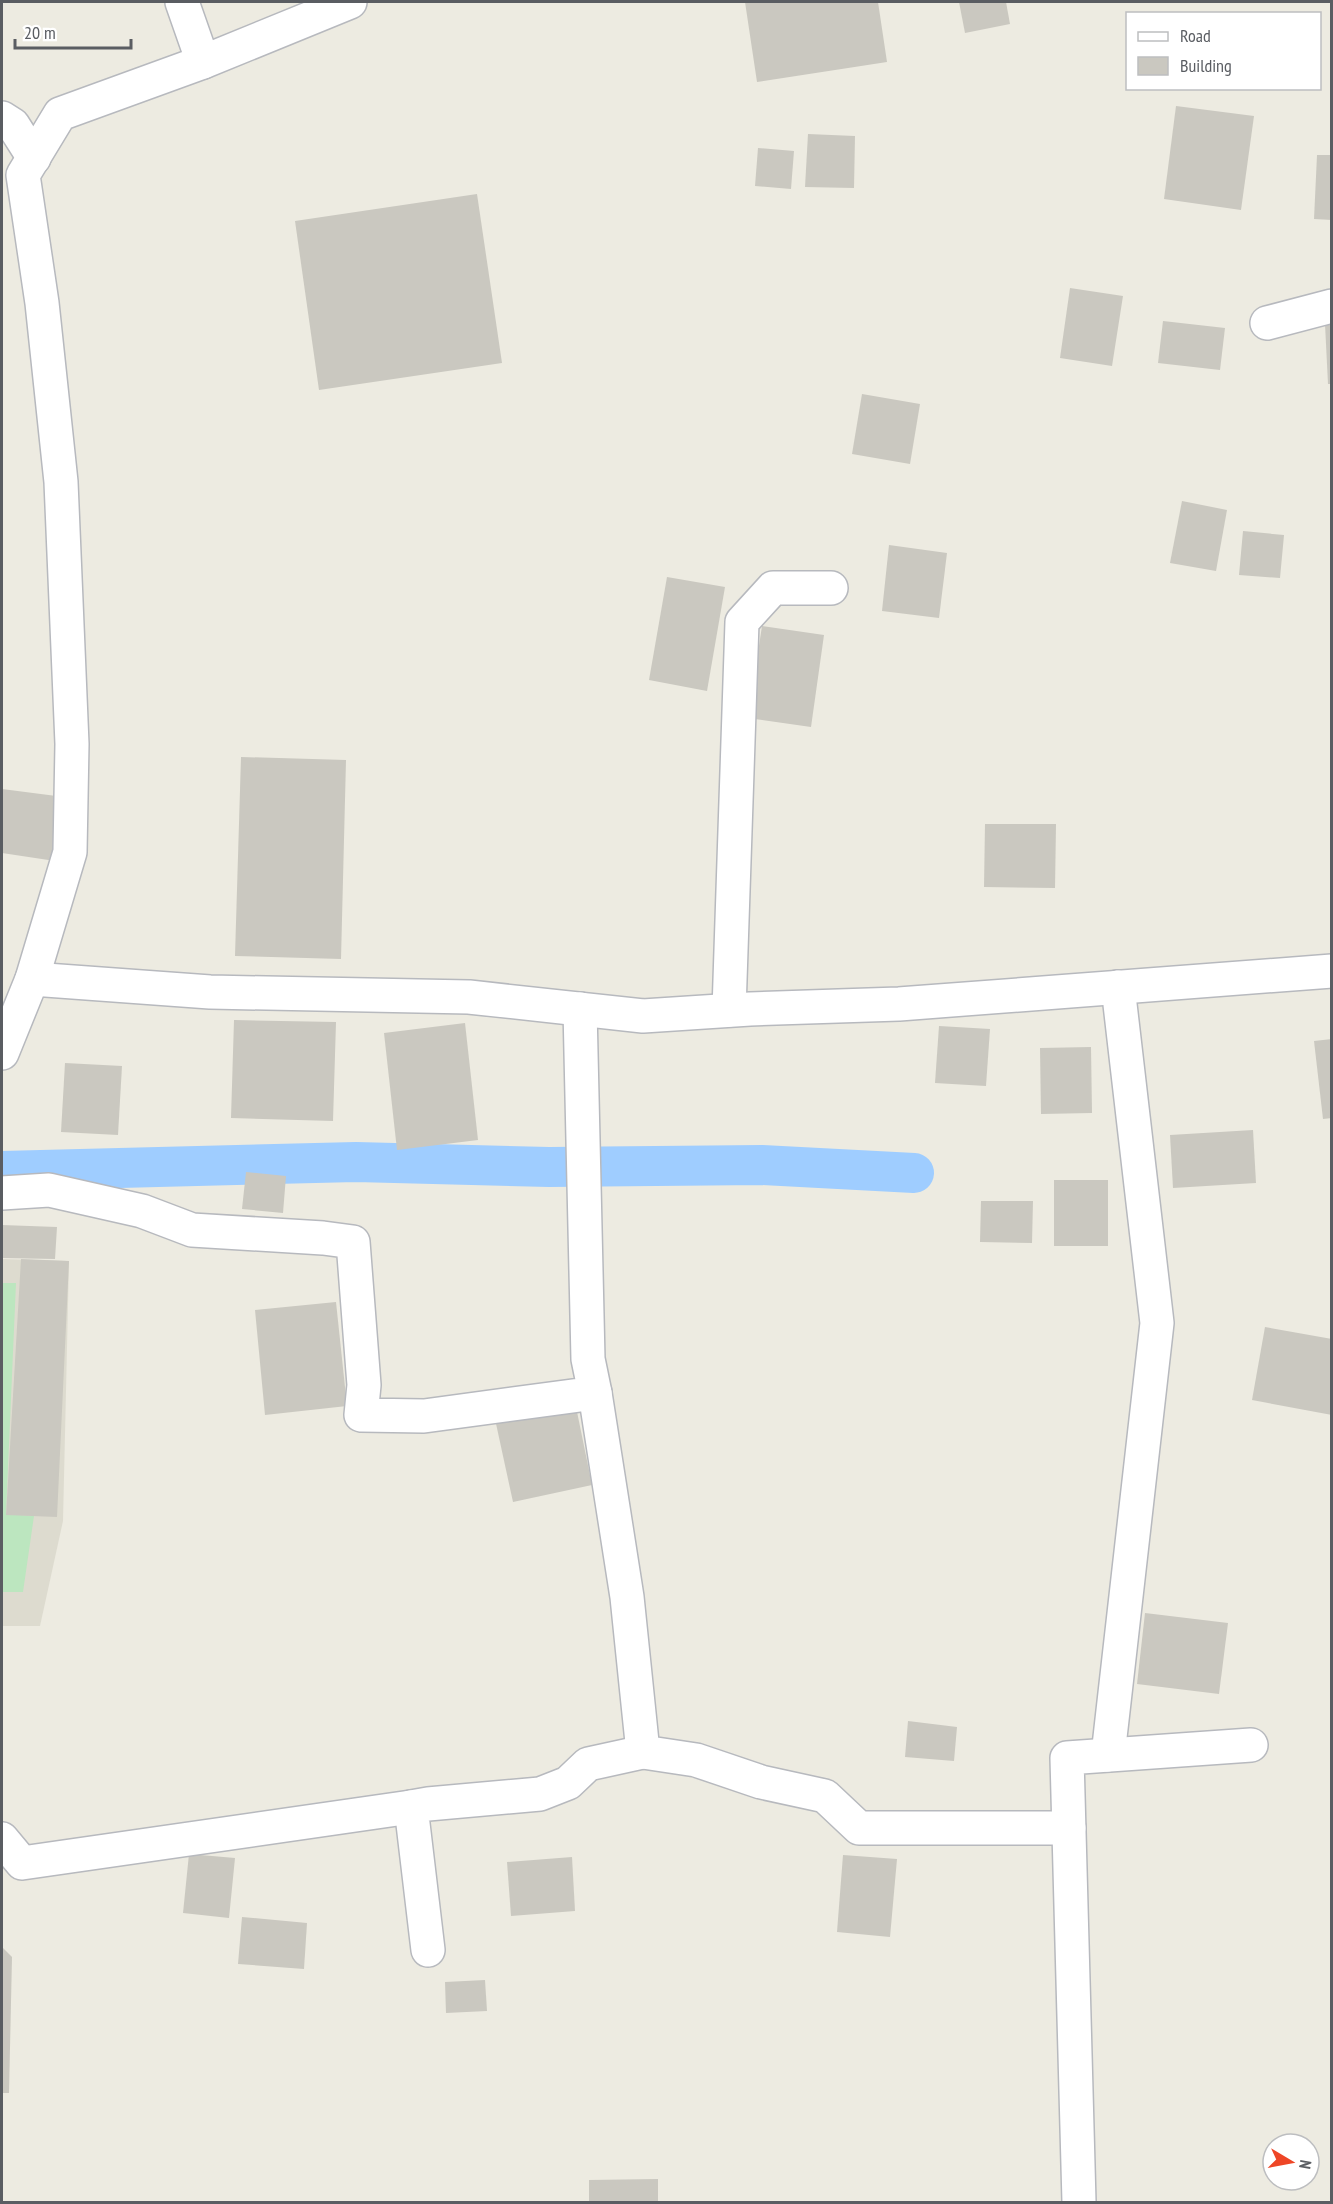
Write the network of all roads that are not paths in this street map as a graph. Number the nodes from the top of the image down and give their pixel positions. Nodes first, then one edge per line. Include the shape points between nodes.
1 (182, 2) edge
2 (350, 2) edge
3 (203, 62) junction
4 (2, 118) edge
5 (34, 158) junction
6 (1332, 306) edge
7 (1267, 323) dead end
8 (831, 588) dead end
9 (1332, 971) edge
10 (32, 978) junction
11 (1118, 987) junction
12 (580, 1009) junction
13 (729, 1010) junction
14 (2, 1053) edge
15 (2, 1193) edge
16 (595, 1393) junction
17 (1251, 1745) dead end
18 (643, 1752) junction
19 (1108, 1755) junction
20 (411, 1807) junction
21 (1069, 1828) junction
22 (2, 1839) edge
23 (428, 1950) dead end
24 (1079, 2202) edge

1 - 3 street
2 - 3 street
3 - 5 street via 60,114
4 - 5 street via 14,125
5 - 10 street via 24,175 62,482 72,744 70,852
6 - 7 street
8 - 13 street via 773,588 742,622
9 - 11 street
10 - 12 street via 210,992 469,997
10 - 14 street
11 - 13 street via 899,1004
11 - 19 street via 1157,1323
12 - 13 street via 643,1016
12 - 16 street via 588,1359
15 - 16 street via 50,1190 142,1211 192,1230 353,1242 364,1385 361,1415 424,1416
16 - 18 street via 627,1597
17 - 19 street
18 - 20 street via 588,1764 568,1783 540,1794
18 - 21 street via 696,1760 761,1782 825,1796 859,1828
19 - 21 street via 1067,1758
20 - 22 street via 22,1863
20 - 23 street
21 - 24 street

